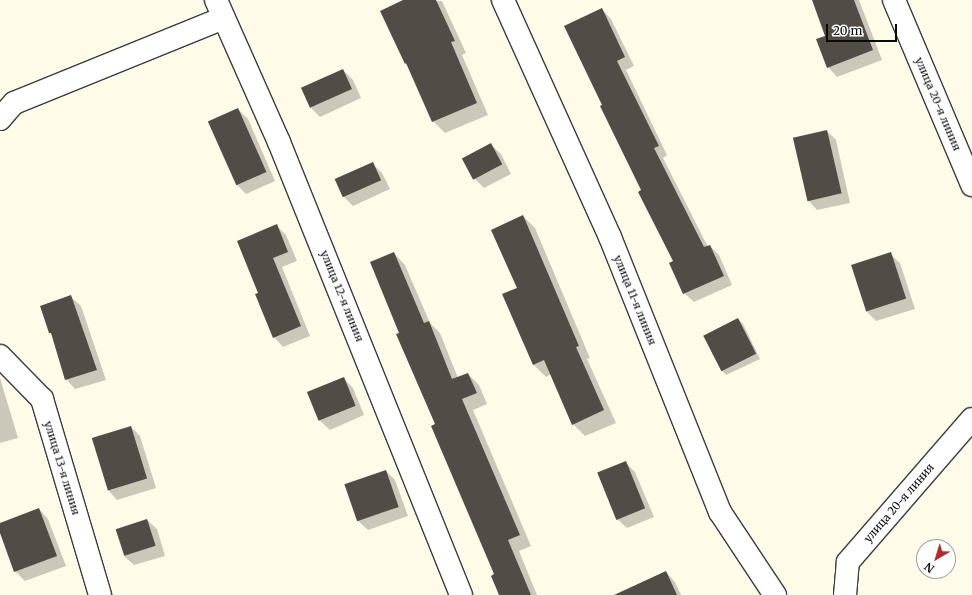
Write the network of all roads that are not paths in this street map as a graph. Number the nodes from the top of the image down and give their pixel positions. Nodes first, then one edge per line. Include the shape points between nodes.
1 (503, 0) edge
2 (894, 0) edge
3 (220, 9) edge
4 (0, 119) edge
5 (972, 185) edge
6 (0, 356) edge
7 (972, 419) edge
8 (100, 595) edge
9 (461, 595) edge
10 (775, 595) edge
11 (845, 595) edge

1 - 10 street, улица 11-я линия via 610,237 720,512
2 - 5 street, улица 20-я линия
3 - 4 street via 14,102
3 - 9 street, улица 12-я линия via 279,142
6 - 8 street, улица 13-я линия via 42,399
7 - 11 street, улица 20-я линия via 848,562

